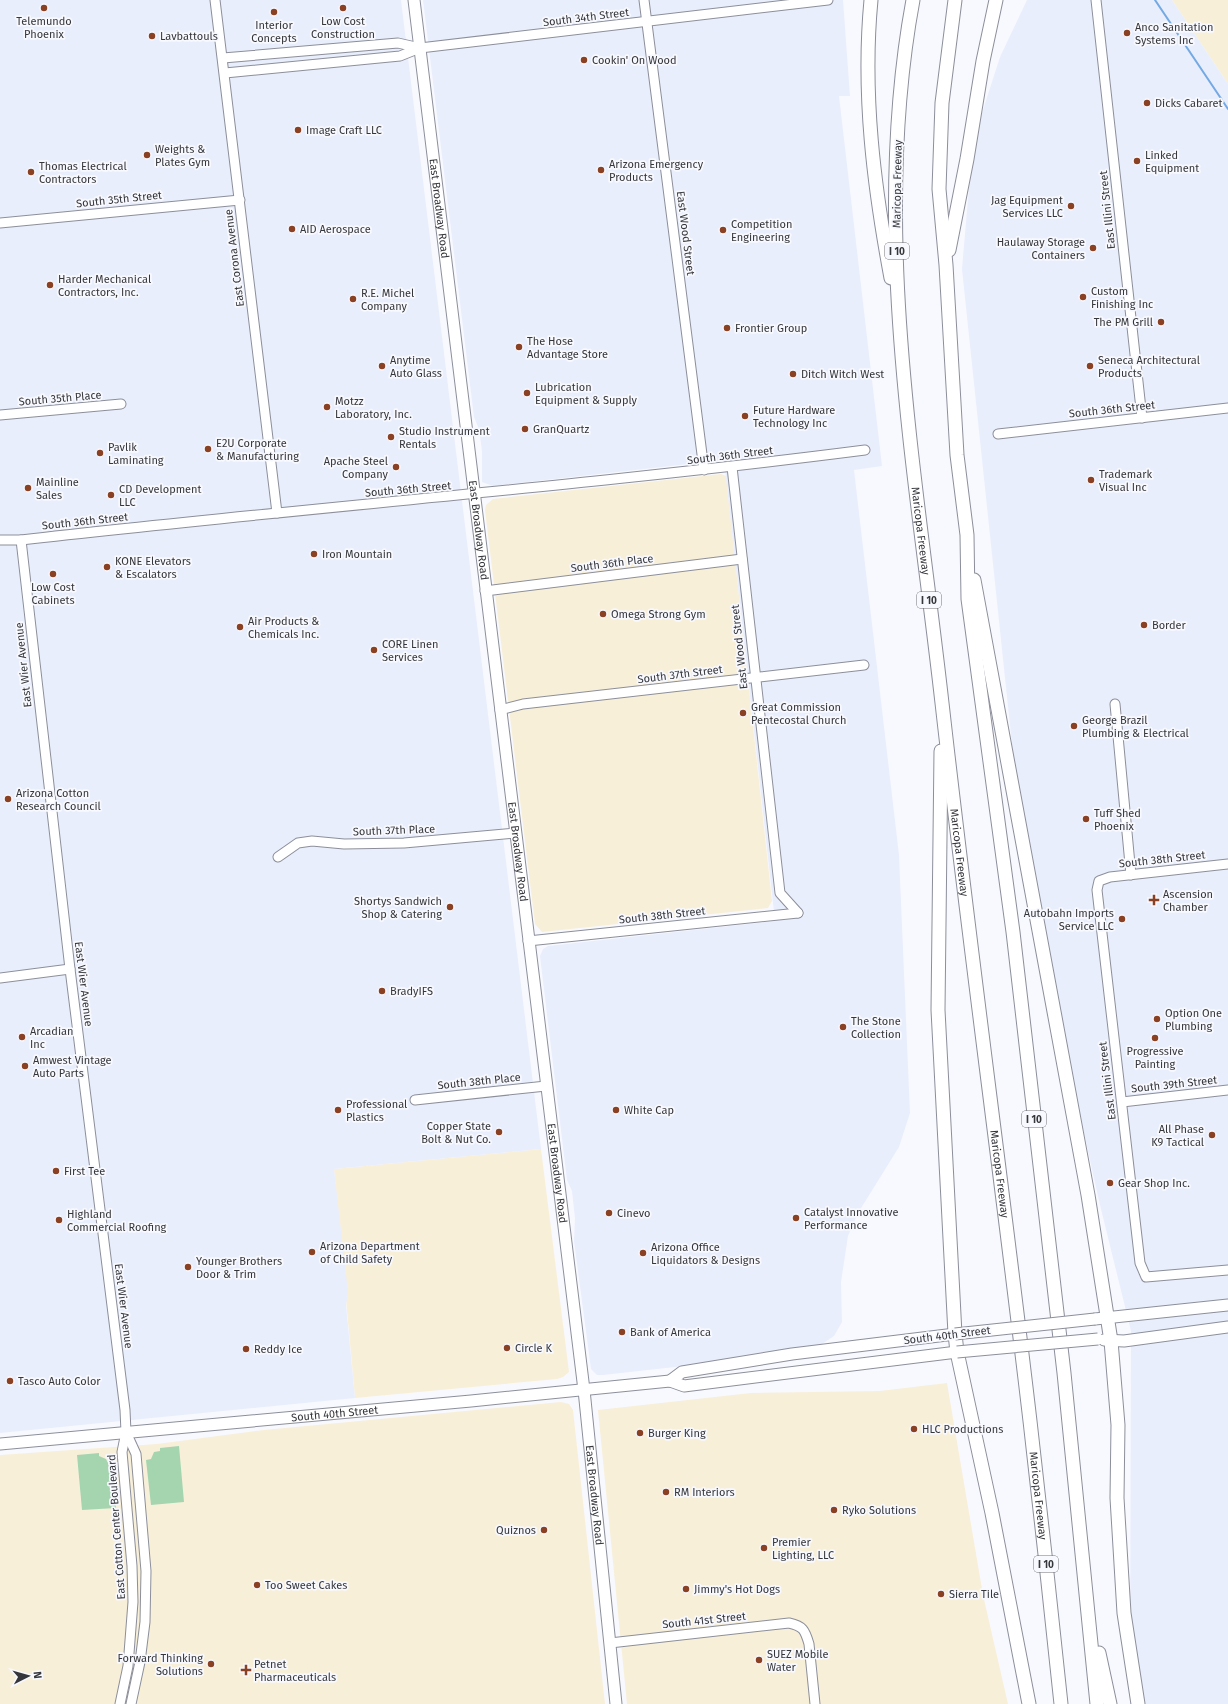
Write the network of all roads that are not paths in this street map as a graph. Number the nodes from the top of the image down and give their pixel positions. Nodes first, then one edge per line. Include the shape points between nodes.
1 (215, 0) edge
2 (414, 0) edge
3 (644, 0) edge
4 (871, 0) edge
5 (913, 0) edge
6 (955, 0) edge
7 (996, 0) edge
8 (1096, 0) edge
9 (828, 1) edge
10 (647, 22) junction
11 (420, 48) junction
12 (223, 58) junction
13 (225, 73) junction
14 (240, 200) junction
15 (0, 223) edge
16 (946, 265) junction
17 (899, 321) junction
18 (121, 404) dead end
19 (1228, 408) edge
20 (0, 415) edge
21 (1142, 418) junction
22 (998, 434) dead end
23 (865, 450) dead end
24 (732, 466) junction
25 (704, 470) junction
26 (474, 495) junction
27 (277, 513) junction
28 (967, 535) junction
29 (0, 540) edge
30 (21, 540) junction
31 (742, 559) junction
32 (485, 591) junction
33 (864, 665) dead end
34 (754, 677) junction
35 (942, 700) junction
36 (1115, 704) dead end
37 (500, 710) junction
38 (515, 833) junction
39 (278, 857) dead end
40 (1228, 864) edge
41 (1131, 875) junction
42 (1099, 881) joint
43 (798, 913) joint
44 (528, 941) junction
45 (70, 969) junction
46 (0, 978) edge
47 (546, 1086) junction
48 (1228, 1090) edge
49 (415, 1100) dead end
50 (1122, 1102) junction
51 (1228, 1270) edge
52 (1228, 1305) edge
53 (1101, 1318) junction
54 (1228, 1327) edge
55 (955, 1334) junction
56 (1111, 1341) junction
57 (958, 1352) junction
58 (670, 1381) junction
59 (584, 1390) junction
60 (126, 1432) junction
61 (0, 1444) edge
62 (1086, 1587) junction
63 (610, 1643) junction
64 (120, 1704) edge
65 (131, 1704) edge
66 (616, 1704) edge
67 (815, 1704) edge
68 (1029, 1704) edge
69 (1061, 1704) edge
70 (1097, 1704) edge
71 (1110, 1704) edge
72 (1138, 1704) edge

1 - 12 street, East Corona Avenue
2 - 11 main road, East Broadway Road
3 - 10 street, East Wood Street
4 - 17 highway via 869,100 872,165
5 - 17 highway, Maricopa Freeway / I 10 via 899,106 896,194
6 - 16 highway, I 10 via 941,111 939,189
7 - 16 highway
8 - 21 street, East Illini Street
9 - 10 street, South 34th Street
10 - 11 street, South 34th Street
10 - 25 street, East Wood Street
11 - 12 street, South 34th Street via 398,43
11 - 13 street, South 34th Street via 400,56
11 - 26 main road, East Broadway Road
12 - 13 street, East Corona Avenue
13 - 14 street, East Corona Avenue
14 - 15 street, South 35th Street
14 - 27 street, East Corona Avenue
16 - 28 highway, I 10 via 957,455
17 - 35 highway, Maricopa Freeway / I 10 via 917,501
18 - 20 street, South 35th Place
19 - 21 street, South 36th Street
21 - 22 street, South 36th Street
23 - 24 street, South 36th Street
24 - 25 street, South 36th Street
24 - 31 street, East Wood Street
25 - 26 street, South 36th Street
26 - 27 street, South 36th Street
26 - 32 main road, East Broadway Road
27 - 30 street, South 36th Street
28 - 53 highway via 1091,1208
28 - 62 highway, I 10 via 968,599 1013,932
29 - 30 street, South 36th Street
30 - 45 street, East Wier Avenue
31 - 32 street, South 36th Place
31 - 34 street, East Wood Street
32 - 37 main road, East Broadway Road
33 - 34 street, South 37th Street
34 - 37 street, South 37th Street via 523,704
34 - 43 street, East Wood Street via 780,893
35 - 55 highway via 938,1010
35 - 69 highway, Maricopa Freeway / I 10 via 1030,1424
36 - 41 street
37 - 38 main road, East Broadway Road
38 - 39 street, South 37th Place via 404,843 344,844 312,841 298,844
38 - 44 main road, East Broadway Road
40 - 41 street, South 38th Street
41 - 42 street, South 38th Street
42 - 50 street, East Illini Street via 1097,890
43 - 44 street, South 38th Street
44 - 47 main road, East Broadway Road
45 - 46 street
45 - 60 street, East Wier Avenue
47 - 49 street, South 38th Place
47 - 59 main road, East Broadway Road
48 - 50 street, South 39th Street
50 - 51 street, East Illini Street via 1140,1263 1146,1277
52 - 53 main road, South 40th Street
53 - 55 main road, South 40th Street, bridge
53 - 56 highway
54 - 56 main road, South 40th Street
55 - 57 highway
55 - 58 main road, South 40th Street via 792,1354 682,1372
56 - 57 main road, South 40th Street, bridge via 1098,1339
56 - 72 highway via 1118,1425 1117,1498 1124,1613
57 - 58 main road, South 40th Street via 684,1386
57 - 68 highway
58 - 59 main road, South 40th Street
59 - 60 main road, South 40th Street
59 - 63 main road, East Broadway Road
60 - 61 main road, South 40th Street
60 - 64 street, East Cotton Center Boulevard via 122,1452 133,1602 128,1666
60 - 65 street via 136,1454 146,1571 144,1630
62 - 70 highway, I 10
62 - 71 highway
63 - 66 main road, East Broadway Road
63 - 67 street, South 41st Street via 789,1623 800,1626 809,1644

